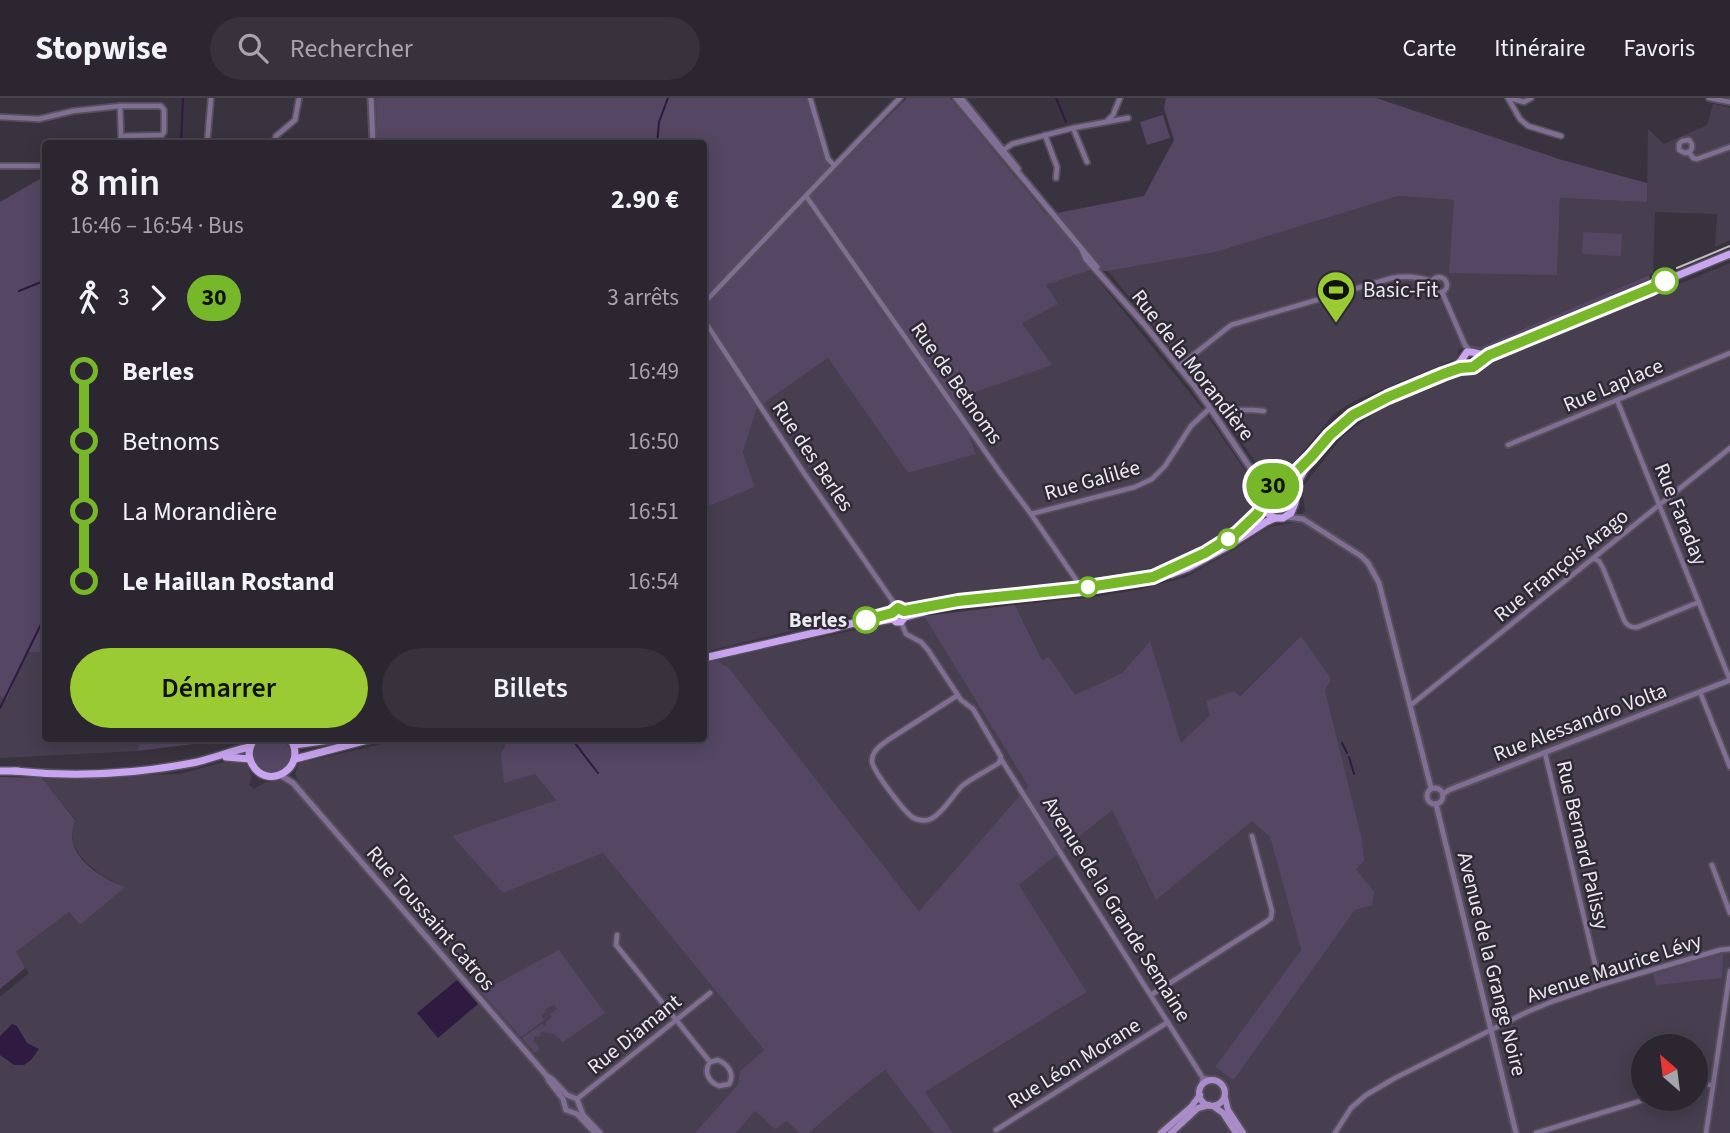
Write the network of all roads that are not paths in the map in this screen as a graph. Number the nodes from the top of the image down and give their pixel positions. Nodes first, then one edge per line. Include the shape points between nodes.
1 (211, 98) edge
2 (299, 98) edge
3 (371, 98) edge
4 (810, 98) edge
5 (900, 98) edge
6 (959, 98) edge
7 (1120, 98) edge
8 (1509, 98) edge
9 (1531, 98) edge
10 (1709, 98) edge
11 (1730, 102) edge
12 (120, 106) junction
13 (0, 117) edge
14 (1128, 118) dead end
15 (1106, 122) junction
16 (1073, 128) junction
17 (1045, 135) junction
18 (121, 136) junction
19 (1561, 136) dead end
20 (120, 140) edge
21 (207, 140) edge
22 (274, 140) edge
23 (373, 140) edge
24 (1730, 147) edge
25 (1002, 151) junction
26 (1689, 152) dead end
27 (1087, 162) dead end
28 (834, 165) junction
29 (0, 166) edge
30 (42, 166) edge
31 (1056, 178) dead end
32 (806, 196) junction
33 (1730, 254) edge
34 (1730, 259) edge
35 (1432, 281) junction
36 (1652, 288) junction
37 (1442, 292) junction
38 (707, 300) edge
39 (707, 325) edge
40 (1730, 353) edge
41 (1470, 356) junction
42 (1178, 367) junction
43 (1443, 374) junction
44 (1617, 400) junction
45 (1210, 408) junction
46 (1235, 410) dead end
47 (1264, 411) dead end
48 (1508, 445) dead end
49 (1730, 449) edge
50 (1311, 457) junction
51 (1259, 481) junction
52 (1278, 486) junction
53 (1263, 495) junction
54 (1294, 499) junction
55 (1262, 505) junction
56 (1660, 505) junction
57 (1031, 514) junction
58 (1279, 518) junction
59 (1303, 519) junction
60 (1594, 559) junction
61 (1153, 577) junction
62 (1082, 588) junction
63 (1699, 602) junction
64 (899, 615) junction
65 (707, 657) edge
66 (1730, 680) edge
67 (1700, 692) junction
68 (958, 695) junction
69 (1411, 705) junction
70 (253, 742) edge
71 (292, 742) edge
72 (320, 742) edge
73 (358, 742) edge
74 (250, 747) junction
75 (1545, 753) junction
76 (218, 757) junction
77 (250, 759) junction
78 (295, 759) junction
79 (1002, 759) junction
80 (1730, 767) edge
81 (290, 768) junction
82 (0, 771) edge
83 (280, 775) junction
84 (293, 783) junction
85 (1432, 788) junction
86 (1443, 794) junction
87 (1436, 804) junction
88 (1252, 836) dead end
89 (1712, 865) dead end
90 (1730, 913) edge
91 (617, 935) dead end
92 (1730, 949) edge
93 (1730, 971) edge
94 (1600, 985) junction
95 (710, 993) dead end
96 (1151, 995) junction
97 (676, 1020) junction
98 (1168, 1022) junction
99 (1492, 1029) junction
100 (710, 1062) junction
101 (546, 1075) junction
102 (1203, 1078) junction
103 (1213, 1080) junction
104 (1708, 1085) edge
105 (1713, 1085) junction
106 (1201, 1086) junction
107 (1225, 1093) junction
108 (1200, 1095) junction
109 (570, 1097) junction
110 (578, 1099) junction
111 (564, 1103) junction
112 (1631, 1104) edge
113 (1211, 1105) junction
114 (579, 1107) junction
115 (572, 1113) junction
116 (996, 1130) dead end
117 (595, 1133) edge
118 (600, 1133) edge
119 (1161, 1133) edge
120 (1171, 1133) edge
121 (1236, 1133) edge
122 (1243, 1133) edge
123 (1335, 1133) edge
124 (1516, 1133) edge
125 (1536, 1133) edge
126 (1706, 1133) edge

1 - 21 street
2 - 22 street via 295,120
3 - 23 street
4 - 28 street via 828,159
5 - 28 street
6 - 25 street, Rue de la Morandière
7 - 15 street
8 - 9 street via 1524,102
8 - 19 street via 1528,126
10 - 11 street
12 - 13 street via 39,119
12 - 18 street
12 - 18 street via 156,105 164,110 162,135
14 - 15 street
15 - 16 street
16 - 17 street
16 - 27 street
17 - 25 street
17 - 31 street via 1057,167
18 - 20 street
24 - 26 street via 1700,159
25 - 42 street, Rue de la Morandière
28 - 32 street
29 - 30 street
32 - 38 street
32 - 57 street, Rue de Betnoms
33 - 36 main road
34 - 36 main road
35 - 37 street via 1433,290
35 - 37 street via 1446,280
35 - 42 street via 1399,276 1231,325
36 - 41 main road via 1489,355
37 - 41 street
39 - 64 street, Rue des Berles
40 - 44 street, Rue Laplace
41 - 43 main road
41 - 43 main road via 1473,367
42 - 45 street, Rue de la Morandière
43 - 50 main road via 1353,415
44 - 48 street, Rue Laplace
44 - 56 street, Rue Faraday
45 - 51 street, Rue de la Morandière
45 - 57 street, Rue Galilée via 1152,479
46 - 47 street
49 - 56 street, Rue François Arago
50 - 52 main road
50 - 54 main road
51 - 52 street
51 - 53 street, Rue de la Morandière
52 - 53 main road
52 - 54 main road via 1289,489
53 - 55 main road
54 - 58 main road via 1291,513
54 - 59 street
55 - 58 main road via 1266,513
55 - 61 main road via 1227,540
56 - 60 street, Rue François Arago
56 - 63 street, Rue Faraday
57 - 62 street, Rue de Betnoms
58 - 59 street
58 - 61 main road via 1188,568
59 - 69 street via 1361,556 1375,572
60 - 63 street via 1601,564 1631,627
60 - 69 street, Rue François Arago
61 - 62 main road
62 - 64 main road via 958,601
63 - 66 street, Rue Faraday
64 - 65 main road
64 - 68 street, Rue des Berles via 906,634 928,650
66 - 67 street, Rue Alessandro Volta
67 - 75 street, Rue Alessandro Volta
67 - 80 street
68 - 79 street, Avenue de la Grande Semaine via 974,709
68 - 79 street via 877,748 872,759 876,773 908,813 925,821 962,786
69 - 85 street
70 - 74 main road
71 - 72 main road
71 - 78 main road
73 - 78 main road
74 - 76 main road
74 - 77 main road
75 - 86 street, Rue Alessandro Volta
75 - 94 street, Rue Bernard Palissy
76 - 77 main road
76 - 82 main road via 114,773
77 - 83 main road via 262,774
78 - 81 main road
79 - 96 street, Avenue de la Grande Semaine
81 - 83 main road
81 - 84 street, Rue Toussaint Catros
83 - 84 street, Rue Toussaint Catros
84 - 101 street, Rue Toussaint Catros
85 - 86 street
85 - 87 street via 1427,799
86 - 87 street
87 - 99 street, Avenue de la Grange Noire
88 - 96 street via 1271,918
89 - 90 street
91 - 97 street via 616,945
92 - 94 street, Avenue Maurice Lévy
93 - 105 street
94 - 99 street, Avenue Maurice Lévy
95 - 97 street, Rue Diamant
96 - 98 street, Avenue de la Grande Semaine
97 - 100 street
97 - 110 street, Rue Diamant
98 - 102 street, Avenue de la Grande Semaine
98 - 116 street, Rue Léon Morane
99 - 123 street, Avenue Maurice Lévy via 1366,1095
99 - 124 street, Avenue de la Grange Noire
100 - 100 street via 724,1063 732,1074 729,1084 713,1083 706,1072
101 - 109 street, Rue Toussaint Catros
101 - 111 street, Rue Toussaint Catros
102 - 103 street
102 - 106 street
103 - 106 main road
103 - 107 main road
104 - 105 street
105 - 126 street
106 - 108 main road
107 - 113 main road via 1220,1103
107 - 122 main road via 1226,1105
108 - 113 main road
108 - 119 main road
109 - 110 street
109 - 111 street
110 - 114 street
111 - 115 street
112 - 125 street
113 - 120 main road via 1198,1108
113 - 121 main road via 1223,1113
114 - 115 street
114 - 118 street
115 - 117 street

